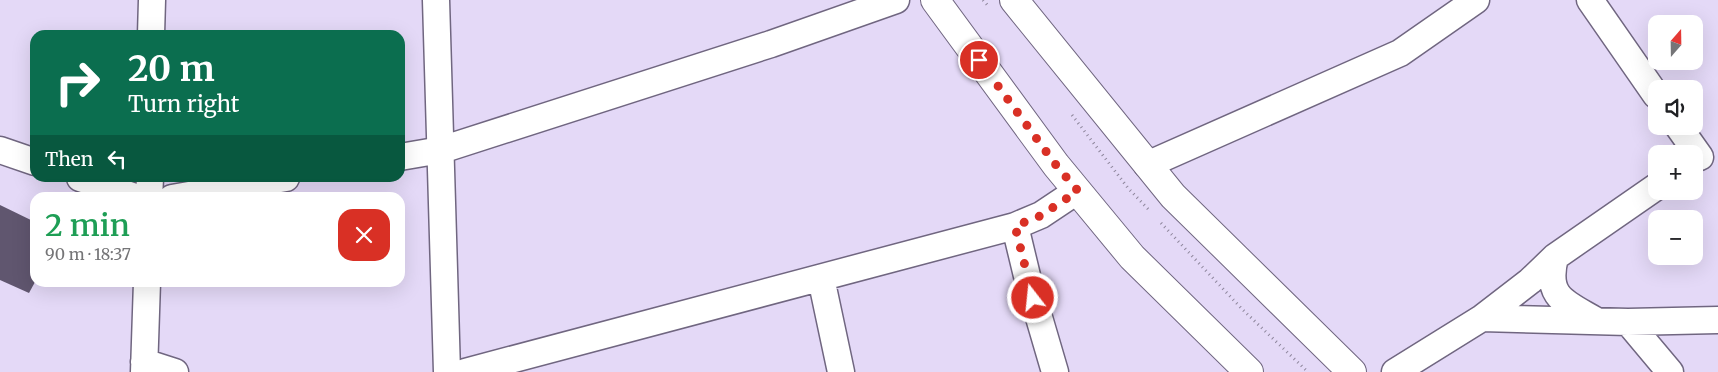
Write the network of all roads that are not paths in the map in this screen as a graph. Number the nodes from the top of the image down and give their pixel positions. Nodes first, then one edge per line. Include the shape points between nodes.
1 (152, 0) edge
2 (436, 0) edge
3 (896, 0) edge
4 (935, 0) edge
5 (1014, 0) edge
6 (1476, 0) edge
7 (1590, 0) edge
8 (151, 30) edge
9 (1648, 83) edge
10 (1686, 135) edge
11 (0, 150) edge
12 (441, 150) junction
13 (1704, 155) edge
14 (405, 156) edge
15 (30, 160) edge
16 (1147, 164) junction
17 (92, 182) edge
18 (263, 182) edge
19 (1078, 191) junction
20 (121, 192) edge
21 (206, 192) edge
22 (1648, 193) edge
23 (1015, 226) junction
24 (1555, 257) junction
25 (821, 278) junction
26 (147, 287) edge
27 (1482, 318) junction
28 (1596, 320) junction
29 (1718, 320) edge
30 (1628, 322) junction
31 (144, 367) edge
32 (175, 372) edge
33 (447, 372) edge
34 (465, 372) edge
35 (841, 372) edge
36 (1055, 372) edge
37 (1249, 372) edge
38 (1352, 372) edge
39 (1395, 372) edge
40 (1670, 372) edge

1 - 8 street
2 - 12 street
3 - 12 street via 771,44
4 - 19 main road
5 - 16 main road
6 - 16 street via 1400,53
7 - 9 street
10 - 13 street
11 - 15 street
12 - 14 street
12 - 33 street
16 - 38 main road via 1173,196
17 - 20 street
18 - 21 street
19 - 23 street via 1040,216
19 - 37 main road via 1132,257
22 - 24 street
23 - 25 street
23 - 36 street
24 - 27 street via 1530,282
24 - 28 street via 1551,276 1554,289 1573,308
25 - 34 street
25 - 35 street
26 - 31 street
27 - 28 street
27 - 39 street
28 - 30 street
29 - 30 street
30 - 40 street
31 - 32 street

